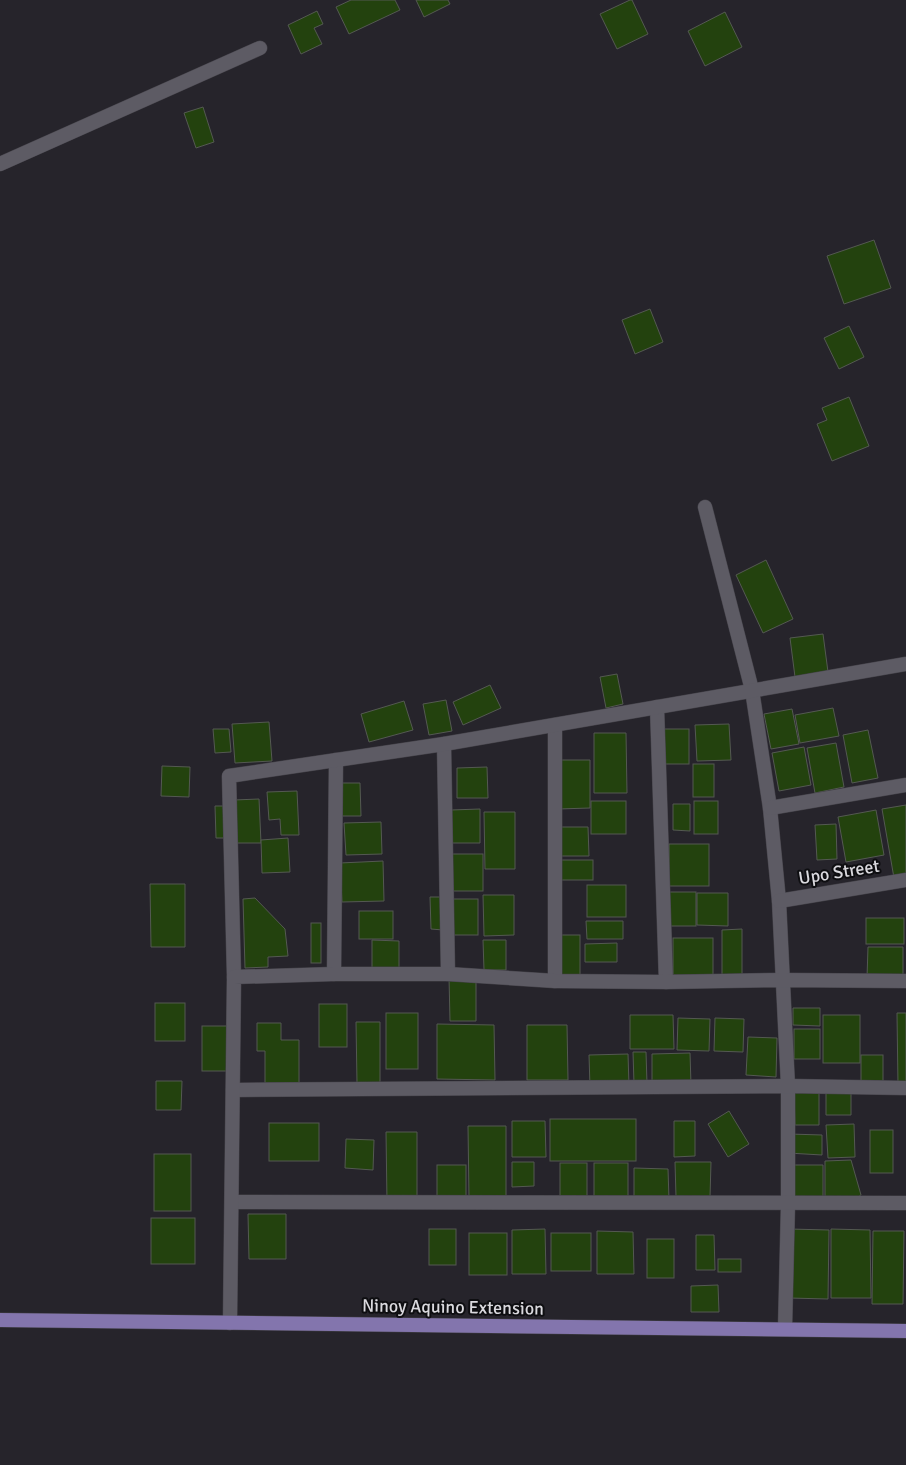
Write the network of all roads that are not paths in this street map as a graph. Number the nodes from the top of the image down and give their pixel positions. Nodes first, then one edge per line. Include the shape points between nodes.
1 (260, 48) dead end
2 (0, 164) edge
3 (705, 507) dead end
4 (906, 664) edge
5 (752, 690) junction
6 (656, 707) junction
7 (555, 725) junction
8 (444, 744) junction
9 (336, 760) junction
10 (906, 785) edge
11 (770, 808) junction
12 (906, 880) edge
13 (779, 901) junction
14 (334, 974) junction
15 (448, 974) junction
16 (234, 977) junction
17 (782, 980) junction
18 (555, 981) junction
19 (906, 981) edge
20 (666, 982) junction
21 (788, 1086) junction
22 (906, 1088) edge
23 (233, 1090) junction
24 (232, 1202) junction
25 (906, 1203) edge
26 (788, 1204) junction
27 (0, 1320) edge
28 (230, 1322) junction
29 (785, 1329) junction
30 (906, 1331) edge

1 - 2 street
3 - 5 street
4 - 5 street
5 - 6 street
5 - 11 street
6 - 7 street
6 - 20 street
7 - 8 street
7 - 18 street
8 - 9 street
8 - 15 street
9 - 14 street
9 - 16 street via 229,776
10 - 11 street
11 - 13 street
12 - 13 street, Upo Street
13 - 17 street
14 - 15 street
14 - 16 street
15 - 18 street
16 - 23 street
17 - 19 street
17 - 20 street
17 - 21 street
18 - 20 street
21 - 22 street
21 - 23 street
21 - 26 street
23 - 24 street
24 - 26 street
24 - 28 street
25 - 26 street
26 - 29 street
27 - 28 main road, Ninoy Aquino Extension
28 - 29 main road, Ninoy Aquino Extension
29 - 30 main road, Ninoy Aquino Extension

